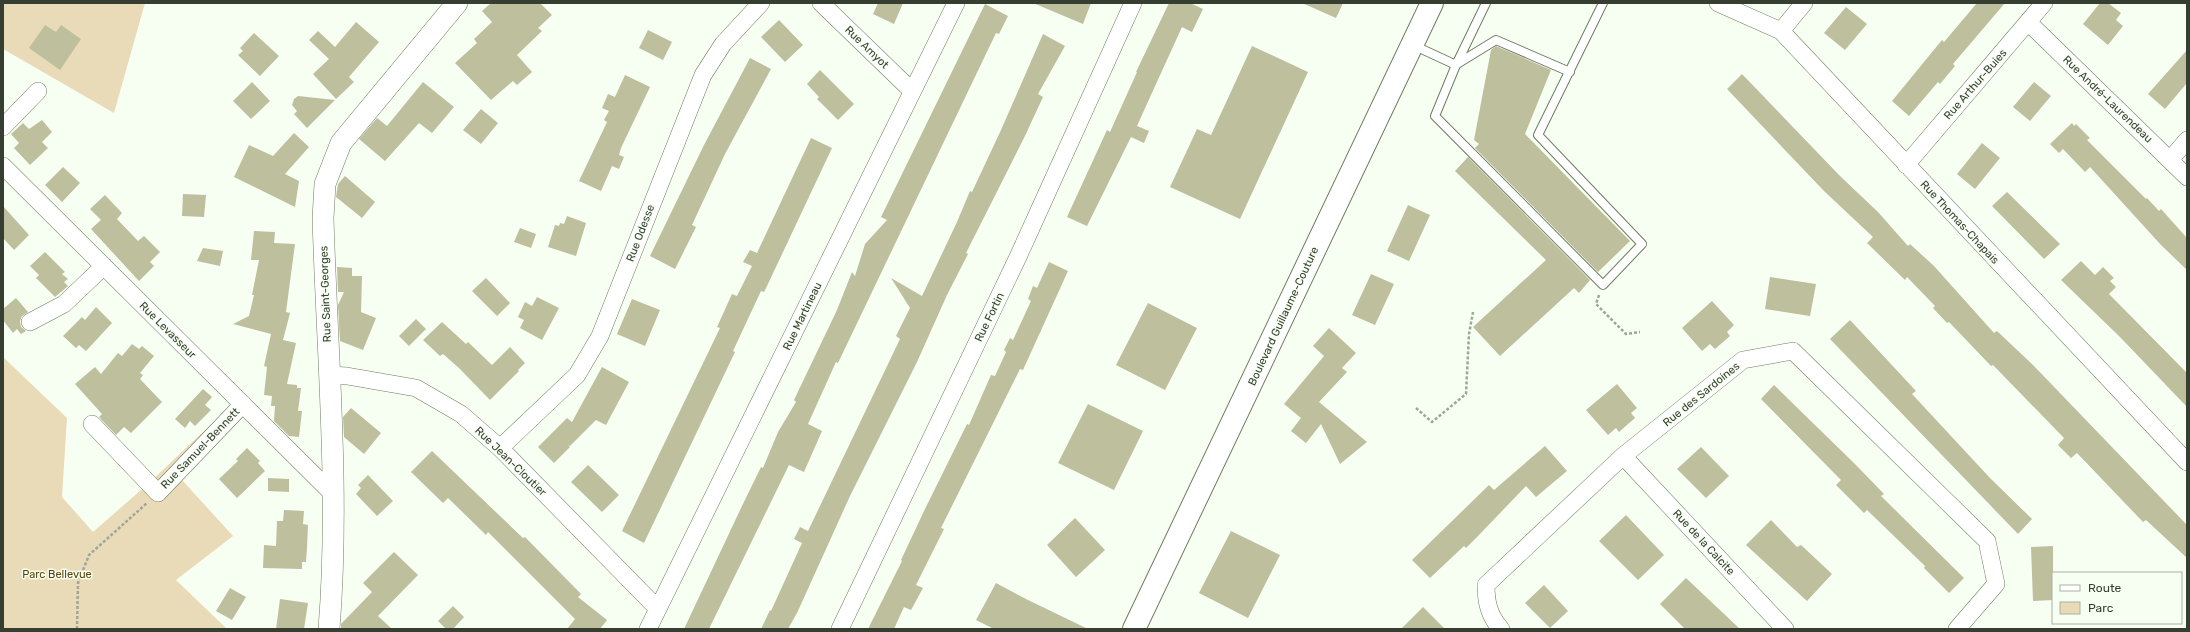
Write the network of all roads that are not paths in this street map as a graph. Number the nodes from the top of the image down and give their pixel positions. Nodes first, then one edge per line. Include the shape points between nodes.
1 (457, 3) edge
2 (761, 3) edge
3 (821, 3) edge
4 (956, 3) edge
5 (1133, 3) edge
6 (1432, 3) edge
7 (1486, 3) edge
8 (1603, 3) edge
9 (1718, 3) edge
10 (1804, 3) edge
11 (2044, 3) edge
12 (2028, 22) junction
13 (1781, 31) junction
14 (1412, 44) junction
15 (1456, 65) junction
16 (1570, 72) junction
17 (38, 91) dead end
18 (912, 91) junction
19 (3, 127) edge
20 (2187, 140) edge
21 (2170, 160) junction
22 (1906, 165) junction
23 (3, 166) edge
24 (2187, 177) edge
25 (104, 266) junction
26 (30, 322) dead end
27 (329, 375) junction
28 (243, 404) junction
29 (92, 424) dead end
30 (500, 448) junction
31 (1623, 456) junction
32 (2187, 462) edge
33 (332, 493) junction
34 (658, 609) junction
35 (329, 629) edge
36 (648, 629) edge
37 (840, 629) edge
38 (1134, 629) edge
39 (1501, 629) edge
40 (1785, 629) edge
41 (1957, 629) edge

1 - 27 street, Rue Saint-Georges via 341,144 325,184 323,218
2 - 30 street, Rue Odesse via 723,44 702,75 600,336 577,375
3 - 18 street, Rue Amyot
4 - 18 street, Rue Martineau
5 - 37 street, Rue Fortin via 1018,257
6 - 14 main road, Boulevard Guillaume-Couture
7 - 15 lane
8 - 16 lane
9 - 13 street, Rue Thomas-Chapais
10 - 13 street
11 - 12 street, Rue Arthur-Buies
12 - 21 street, Rue André-Laurendeau
12 - 22 street, Rue Arthur-Buies
13 - 22 street, Rue Thomas-Chapais
14 - 15 lane
14 - 38 main road, Boulevard Guillaume-Couture
15 - 16 lane via 1496,40
15 - 16 lane via 1435,116 1603,285 1642,244 1538,135
17 - 19 street
18 - 34 street, Rue Martineau
20 - 21 street
21 - 24 street, Rue André-Laurendeau
22 - 32 street, Rue Thomas-Chapais
23 - 25 street, Rue Levasseur
25 - 26 street via 64,304
25 - 28 street, Rue Levasseur
27 - 30 street, Rue Jean-Cloutier via 416,388 461,414
27 - 33 street, Rue Saint-Georges
28 - 29 street, Rue Samuel-Bennett via 158,493
28 - 33 street, Rue Levasseur
30 - 34 street, Rue Jean-Cloutier
31 - 39 street, Rue des Sardoines via 1486,585 1486,601 1494,622
31 - 40 street, Rue de la Calcite
31 - 41 street, Rue des Sardoines via 1743,360 1793,351 1987,541 1996,584
33 - 35 street, Rue Saint-Georges via 332,589
34 - 36 street, Rue Martineau

